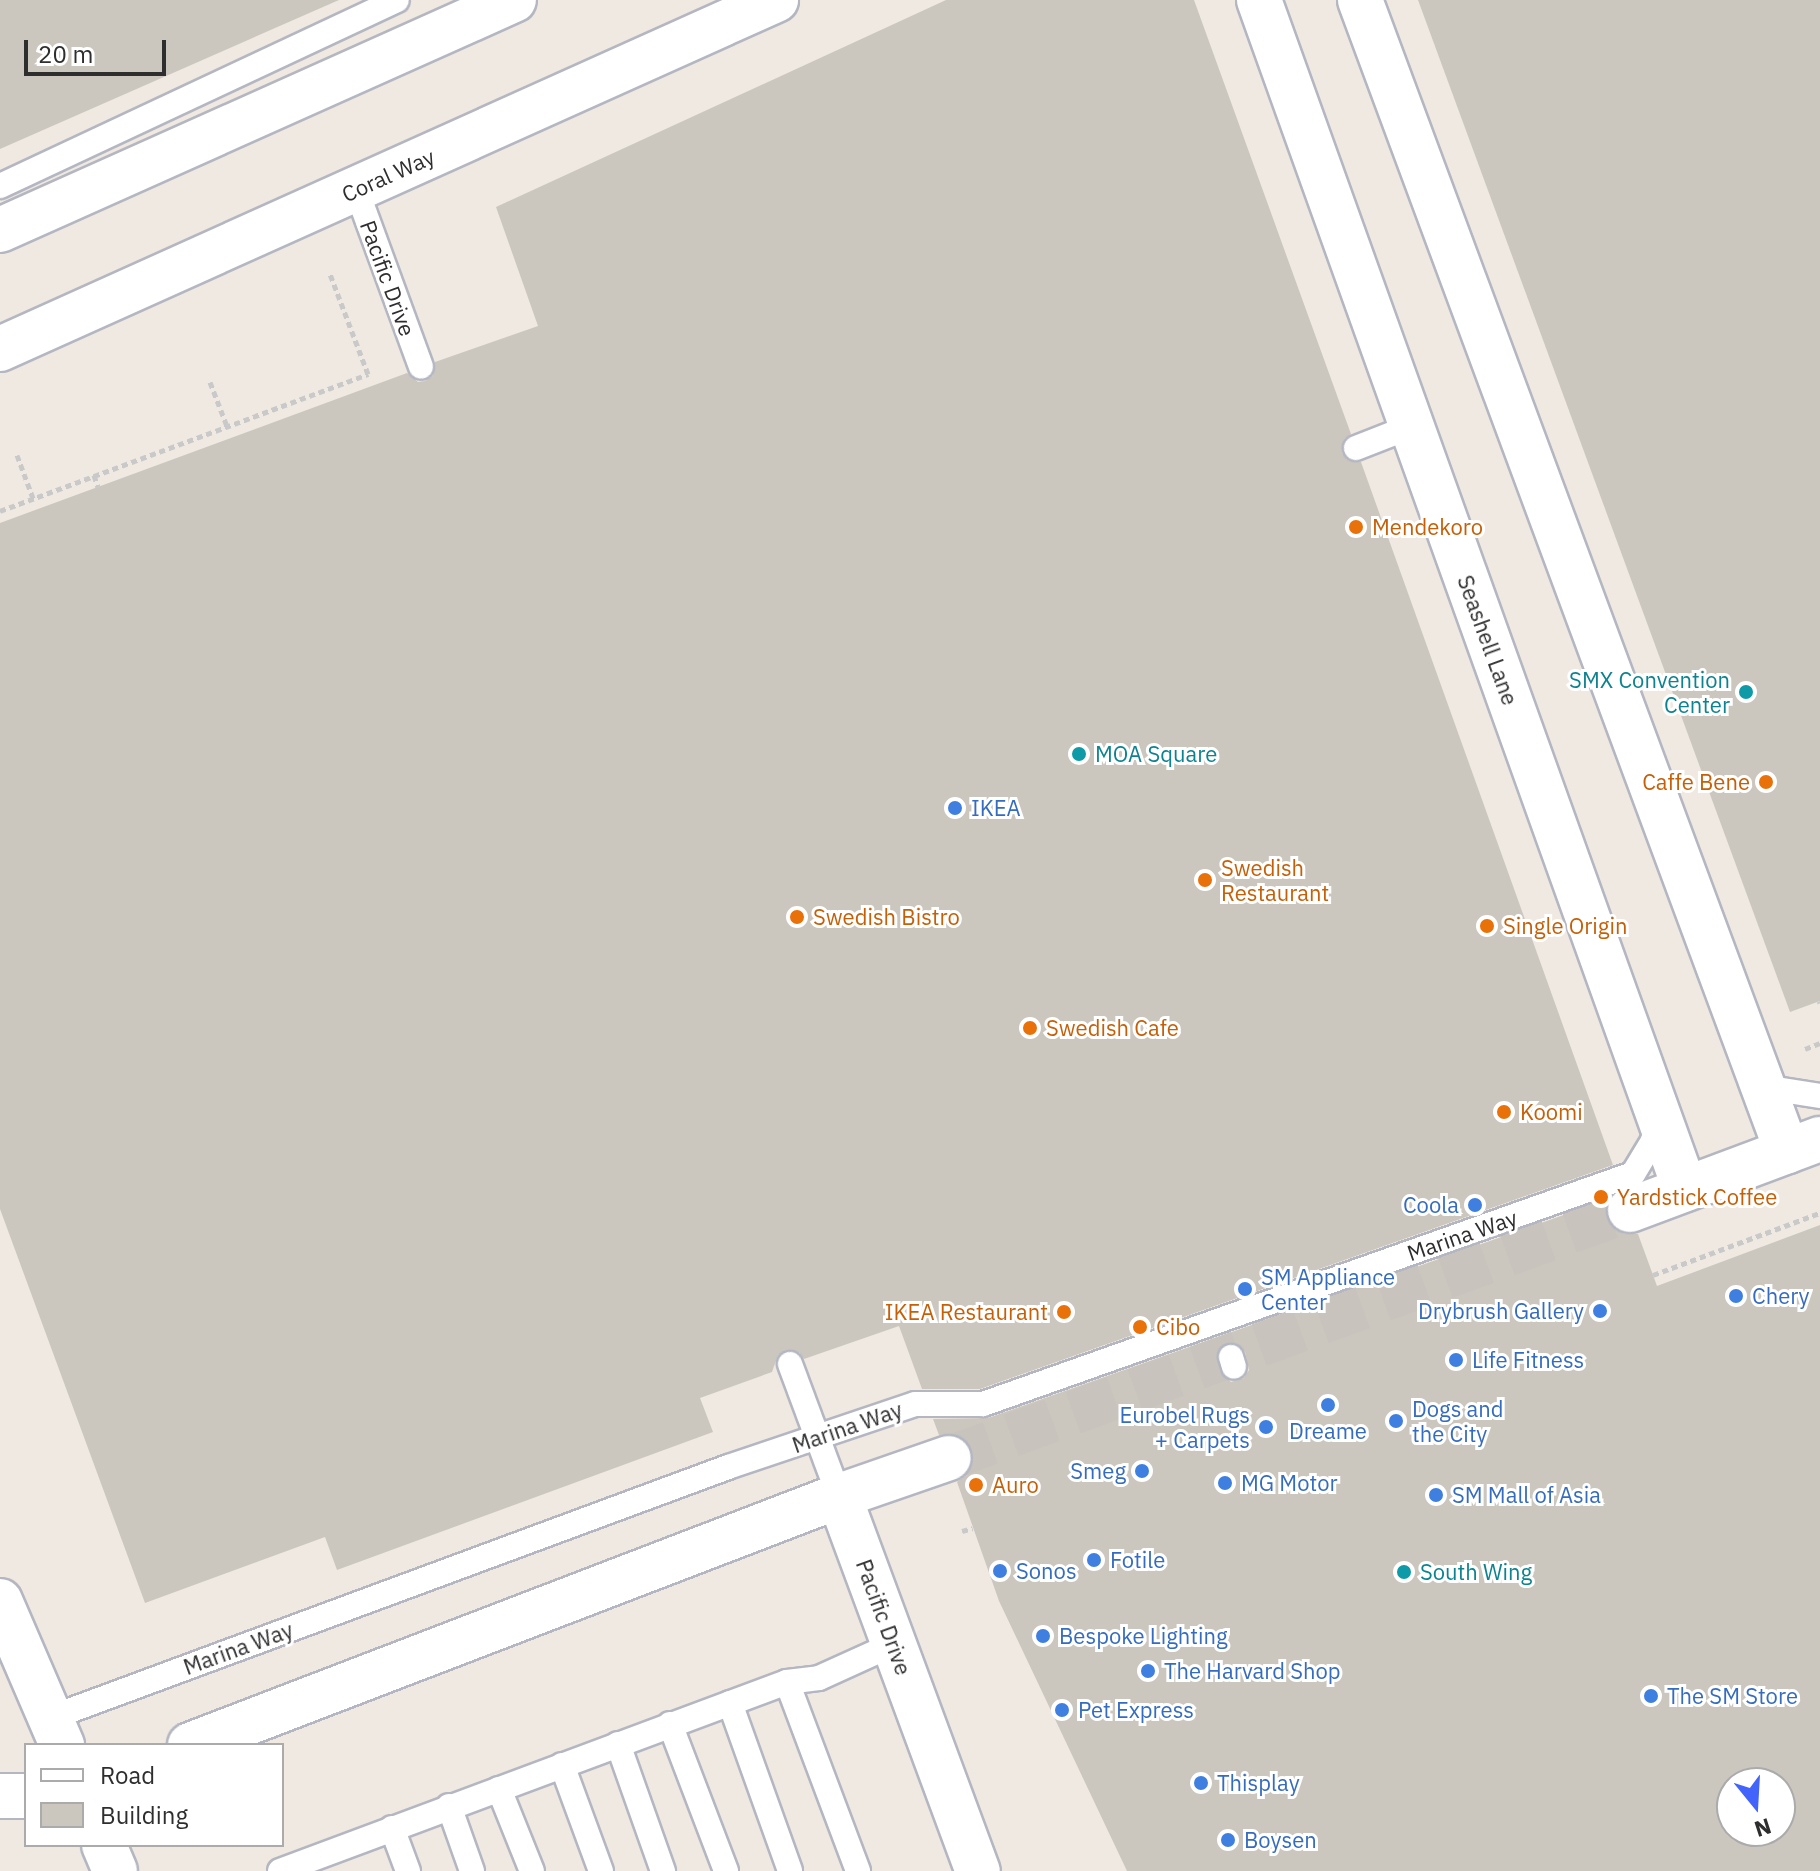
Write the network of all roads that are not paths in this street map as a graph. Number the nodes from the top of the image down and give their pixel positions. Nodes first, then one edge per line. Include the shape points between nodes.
1 (397, 0) edge
2 (514, 0) edge
3 (776, 0) edge
4 (1259, 0) edge
5 (1360, 0) edge
6 (0, 186) edge
7 (356, 189) junction
8 (0, 230) edge
9 (0, 349) edge
10 (421, 367) dead end
11 (1412, 426) junction
12 (1356, 448) dead end
13 (1763, 1087) junction
14 (1820, 1096) edge
15 (1658, 1114) junction
16 (1804, 1145) edge
17 (1685, 1189) junction
18 (1630, 1210) tunnel mouth
19 (790, 1364) dead end
20 (817, 1437) junction
21 (949, 1458) tunnel mouth
22 (839, 1496) junction
23 (0, 1601) edge
24 (894, 1644) junction
25 (787, 1682) junction
26 (730, 1703) junction
27 (670, 1724) junction
28 (56, 1731) edge
29 (195, 1743) edge
30 (618, 1744) junction
31 (562, 1765) junction
32 (499, 1789) junction
33 (0, 1796) edge
34 (24, 1796) edge
35 (449, 1806) junction
36 (392, 1828) junction
37 (105, 1847) edge
38 (334, 1861) edge
39 (115, 1871) edge
40 (280, 1871) edge
41 (408, 1871) edge
42 (472, 1871) edge
43 (532, 1871) edge
44 (601, 1871) edge
45 (663, 1871) edge
46 (726, 1871) edge
47 (790, 1871) edge
48 (858, 1871) edge
49 (978, 1871) edge

1 - 6 lane
2 - 8 street
3 - 7 street, Coral Way
4 - 11 street, Seashell Lane
5 - 13 street
7 - 9 street, Coral Way
7 - 10 lane, Pacific Drive
11 - 12 lane
11 - 15 street, Seashell Lane
13 - 14 lane
13 - 16 street
15 - 17 street, Seashell Lane
15 - 20 lane, Marina Way via 1653,1141 1633,1174 983,1404 915,1404
16 - 17 street
17 - 18 street
19 - 20 lane, Pacific Drive
20 - 22 lane, Pacific Drive
20 - 28 lane, Marina Way
21 - 22 street
22 - 24 street, Pacific Drive
22 - 29 street
23 - 28 street
24 - 25 lane via 819,1678
24 - 49 street, Pacific Drive
25 - 26 lane
25 - 48 lane
26 - 27 lane
26 - 47 lane
27 - 30 lane
27 - 46 lane
30 - 31 lane
30 - 45 lane
31 - 32 lane
31 - 44 lane
32 - 35 lane
32 - 43 lane
33 - 34 street
35 - 36 lane
35 - 42 lane
36 - 38 lane
36 - 41 lane
37 - 39 street
38 - 40 lane

